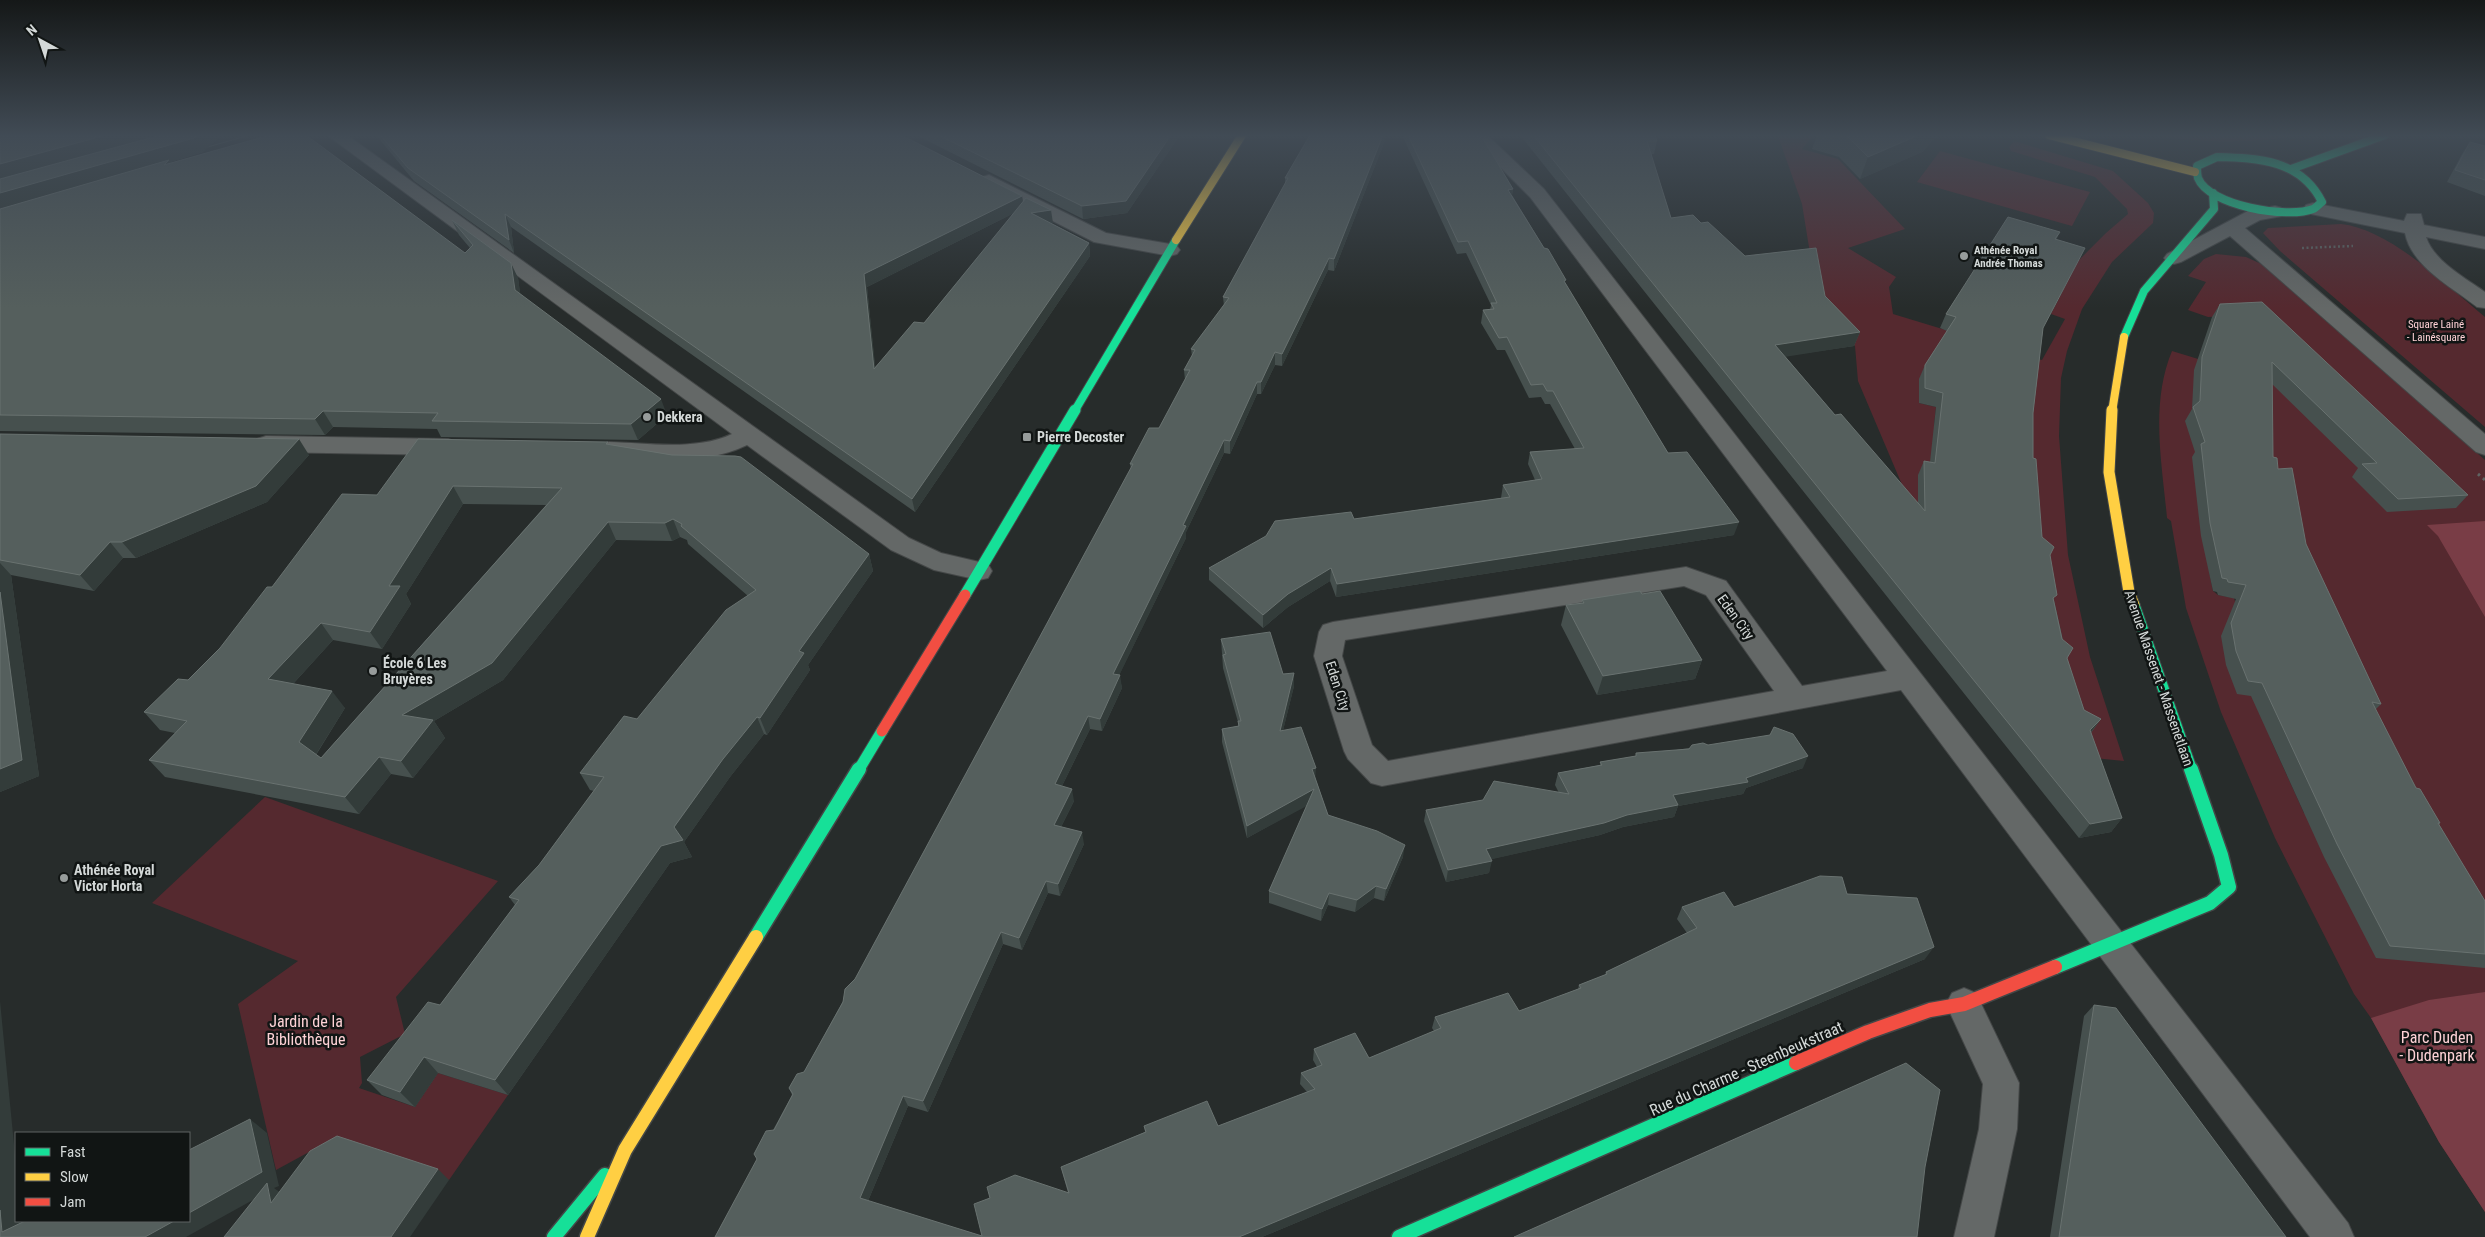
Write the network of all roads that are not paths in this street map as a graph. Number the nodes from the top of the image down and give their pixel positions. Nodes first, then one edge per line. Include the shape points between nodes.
1 (415, 193) edge
2 (1011, 193) edge
3 (1206, 193) edge
4 (1537, 193) edge
5 (2213, 193) joint
6 (2314, 193) edge
7 (2317, 201) junction
8 (2275, 212) junction
9 (2414, 224) junction
10 (2233, 228) junction
11 (2485, 234) edge
12 (2485, 244) edge
13 (1170, 250) junction
14 (2174, 258) junction
15 (2485, 302) edge
16 (748, 435) junction
17 (248, 444) edge
18 (2485, 447) edge
19 (467, 448) edge
20 (586, 449) edge
21 (979, 570) junction
22 (1908, 678) junction
23 (1794, 698) junction
24 (2111, 942) junction
25 (1964, 1004) junction
26 (625, 1150) junction
27 (554, 1237) edge
28 (587, 1237) edge
29 (1399, 1237) edge
30 (1974, 1237) edge
31 (2334, 1237) edge

1 - 16 street
2 - 13 street via 1101,238
3 - 13 street
4 - 22 street
5 - 8 street via 2253,208
5 - 14 street, Avenue Massenet - Massenetlaan via 2214,209
6 - 7 street
7 - 8 street via 2297,212
7 - 9 street
8 - 10 street, Avenue Massenet - Massenetlaan via 2255,215
9 - 11 street
9 - 12 street
9 - 15 street via 2416,240 2426,255
10 - 14 street, Avenue Massenet - Massenetlaan
10 - 18 street
13 - 21 street
14 - 24 street, Avenue Massenet - Massenetlaan via 2144,291 2125,334 2114,396 2109,472 2129,592 2221,855 2229,887 2210,903
16 - 20 street via 722,448 696,451
16 - 21 street via 900,544 934,560
17 - 19 street
21 - 26 street
22 - 23 street, Eden City
22 - 24 street
23 - 23 street, Eden City via 1716,588 1686,576 1333,632 1328,656 1359,752 1382,774
24 - 25 street, Rue du Charme - Steenbeukstraat
24 - 31 street
25 - 29 street, Rue du Charme - Steenbeukstraat via 1930,1010 1868,1032
25 - 30 street via 2002,1083 1998,1129
26 - 27 street
26 - 28 street

